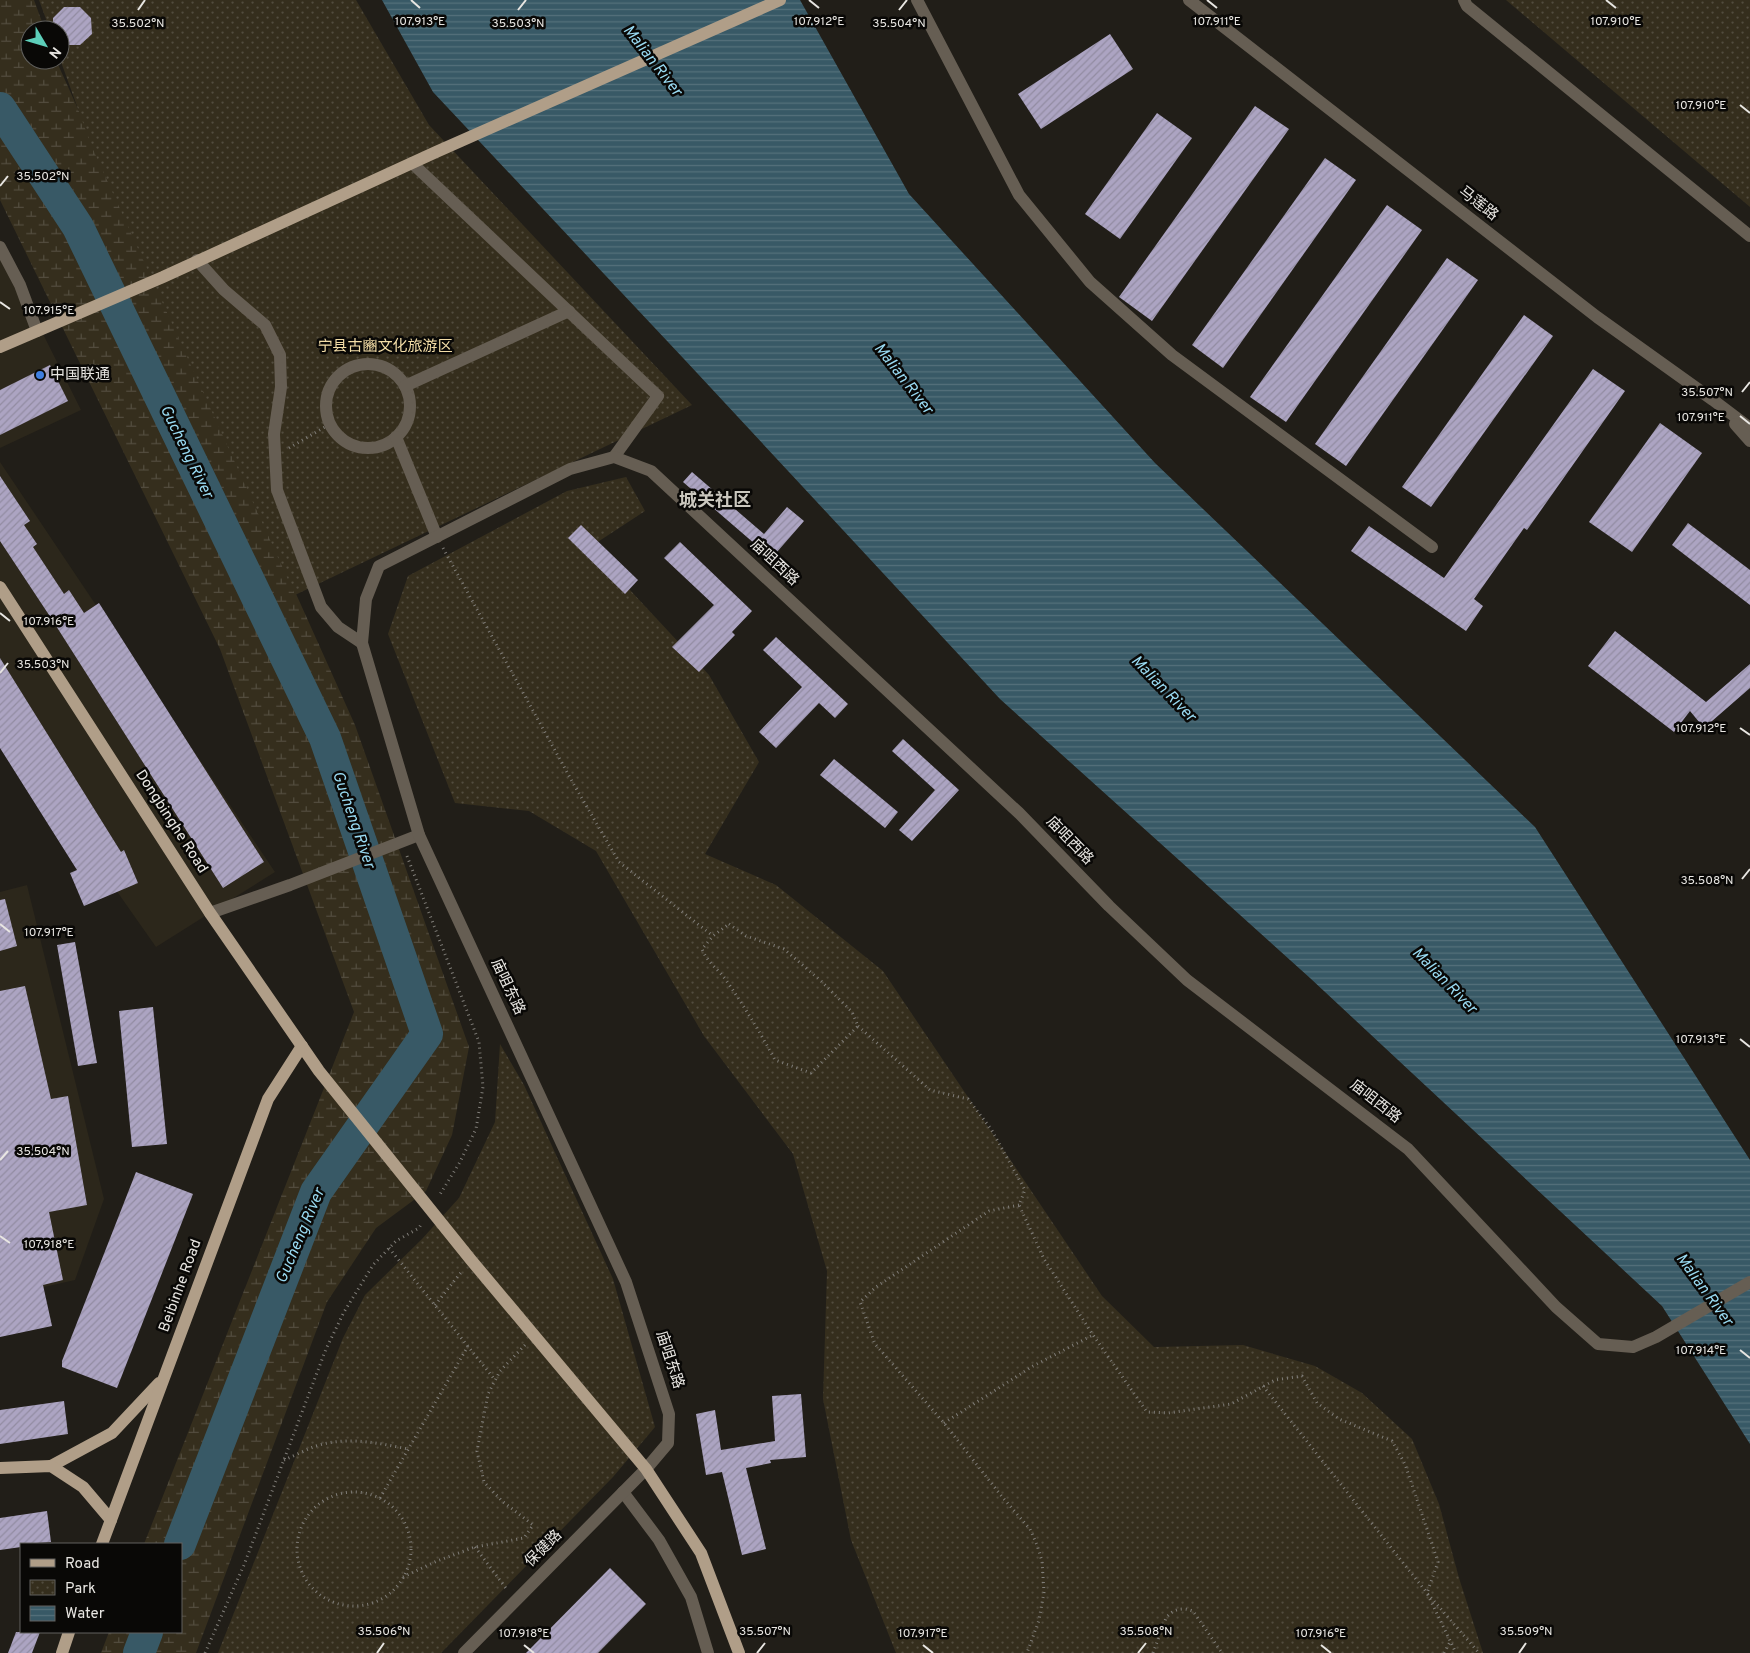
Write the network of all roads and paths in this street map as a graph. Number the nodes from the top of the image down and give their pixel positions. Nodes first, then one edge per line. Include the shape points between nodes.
1 (780, 0) edge
2 (917, 0) edge
3 (1189, 0) edge
4 (1464, 0) edge
5 (412, 163) junction
6 (1750, 236) edge
7 (0, 247) edge
8 (197, 260) junction
9 (568, 311) junction
10 (42, 329) junction
11 (0, 347) edge
12 (405, 386) junction
13 (1713, 400) junction
14 (330, 424) junction
15 (1750, 428) edge
16 (396, 437) junction
17 (1750, 441) edge
18 (276, 456) junction
19 (614, 457) junction
20 (437, 537) junction
21 (1432, 547) dead end
22 (0, 587) edge
23 (362, 643) junction
24 (419, 835) junction
25 (398, 843) junction
26 (210, 912) junction
27 (713, 936) junction
28 (858, 1026) junction
29 (302, 1046) junction
30 (1019, 1205) junction
31 (428, 1207) junction
32 (389, 1248) junction
33 (471, 1260) junction
34 (1750, 1282) edge
35 (435, 1305) junction
36 (1093, 1335) junction
37 (534, 1336) junction
38 (468, 1346) junction
39 (164, 1378) junction
40 (495, 1380) junction
41 (1263, 1386) junction
42 (944, 1423) junction
43 (408, 1449) junction
44 (284, 1460) junction
45 (51, 1466) junction
46 (0, 1468) edge
47 (646, 1469) junction
48 (623, 1492) junction
49 (380, 1498) junction
50 (111, 1520) junction
51 (102, 1543) edge
52 (475, 1547) junction
53 (403, 1577) junction
54 (1427, 1593) junction
55 (516, 1601) junction
56 (70, 1633) edge
57 (1451, 1642) junction
58 (62, 1653) edge
59 (205, 1653) edge
60 (464, 1653) edge
61 (708, 1653) edge
62 (739, 1653) edge
63 (1028, 1653) edge
64 (1153, 1653) edge
65 (1222, 1653) edge
66 (1444, 1653) edge
67 (1456, 1653) edge
68 (1479, 1653) edge

1 - 5 main road
2 - 21 street via 1019,195 1090,282 1172,355
3 - 13 street, 马莲路 via 1597,316
4 - 6 street via 1467,6
5 - 8 main road
5 - 9 street
7 - 10 street
8 - 10 main road
8 - 18 street via 224,290 265,325 280,354 281,387 274,434
9 - 12 street
9 - 19 street via 658,396
10 - 11 main road
12 - 14 street via 384,367 370,364 343,372 333,383 328,396 326,410
12 - 16 street via 410,399 409,414
13 - 15 street, 马莲路
13 - 17 street
14 - 16 street via 348,443 360,447 373,448
14 - 18 path
16 - 20 street
18 - 23 street via 277,490 321,607 338,627
19 - 20 street via 570,469
19 - 34 street, 庙咀西路 via 651,471 1019,813 1109,906 1188,980 1408,1149 1556,1307 1598,1344 1633,1347
20 - 23 street, 庙咀东路 via 379,566 366,599
20 - 27 path via 619,862
22 - 26 main road, Dongbinghe Road
23 - 24 street, 庙咀东路
24 - 25 street
24 - 47 street, 庙咀东路 via 626,1282 669,1414 668,1443
25 - 26 street
25 - 31 path via 479,1042 483,1087 476,1129 460,1162
26 - 29 main road, Dongbinghe Road
27 - 28 path via 729,924 746,936 784,949 852,1012
27 - 28 path via 702,950 706,958 721,973 753,1019 775,1060 811,1073
28 - 30 path via 930,1090 968,1099 992,1129 1025,1190
29 - 31 main road, Dongbinghe Road
29 - 39 main road, Beibinhe Road via 268,1099
30 - 36 path via 1044,1258
30 - 42 path via 989,1210 876,1287 860,1302 875,1344
31 - 32 path via 419,1228
31 - 33 main road, Dongbinghe Road
32 - 35 path
32 - 44 path via 373,1266 344,1312
33 - 35 path
33 - 37 main road, Dongbinghe Road
35 - 38 path
36 - 41 path via 1147,1412 1168,1413 1231,1404
36 - 42 path via 1033,1366
37 - 40 path via 500,1370
37 - 47 main road, Dongbinghe Road
38 - 40 path
38 - 43 path
39 - 45 main road via 112,1433
39 - 50 main road, Beibinhe Road
40 - 52 path via 488,1394 477,1451 484,1482 533,1525 524,1538
41 - 54 path
41 - 54 path via 1275,1380 1302,1376 1317,1403 1339,1420 1392,1441 1406,1464 1438,1562
42 - 63 path via 1030,1529 1037,1544 1044,1592
43 - 44 path via 343,1441 316,1446
43 - 49 path
44 - 59 path via 244,1565
45 - 46 main road
45 - 50 main road via 83,1487
47 - 48 street, 保健路
47 - 62 main road, Dongbinghe Road via 701,1553
48 - 55 street, 保健路
48 - 61 street via 658,1540 691,1597
49 - 53 path via 395,1509 408,1533 410,1560
49 - 53 path via 362,1492 343,1492 325,1499 310,1512 300,1528 296,1546 299,1565 307,1582 321,1596 338,1604 357,1606 375,1602 391,1592
50 - 51 main road, Beibinhe Road
52 - 53 path
52 - 55 path
54 - 57 path
54 - 68 path
55 - 60 street, 保健路
56 - 58 main road
57 - 66 path
57 - 67 path
64 - 65 path via 1169,1614 1187,1609 1193,1611

